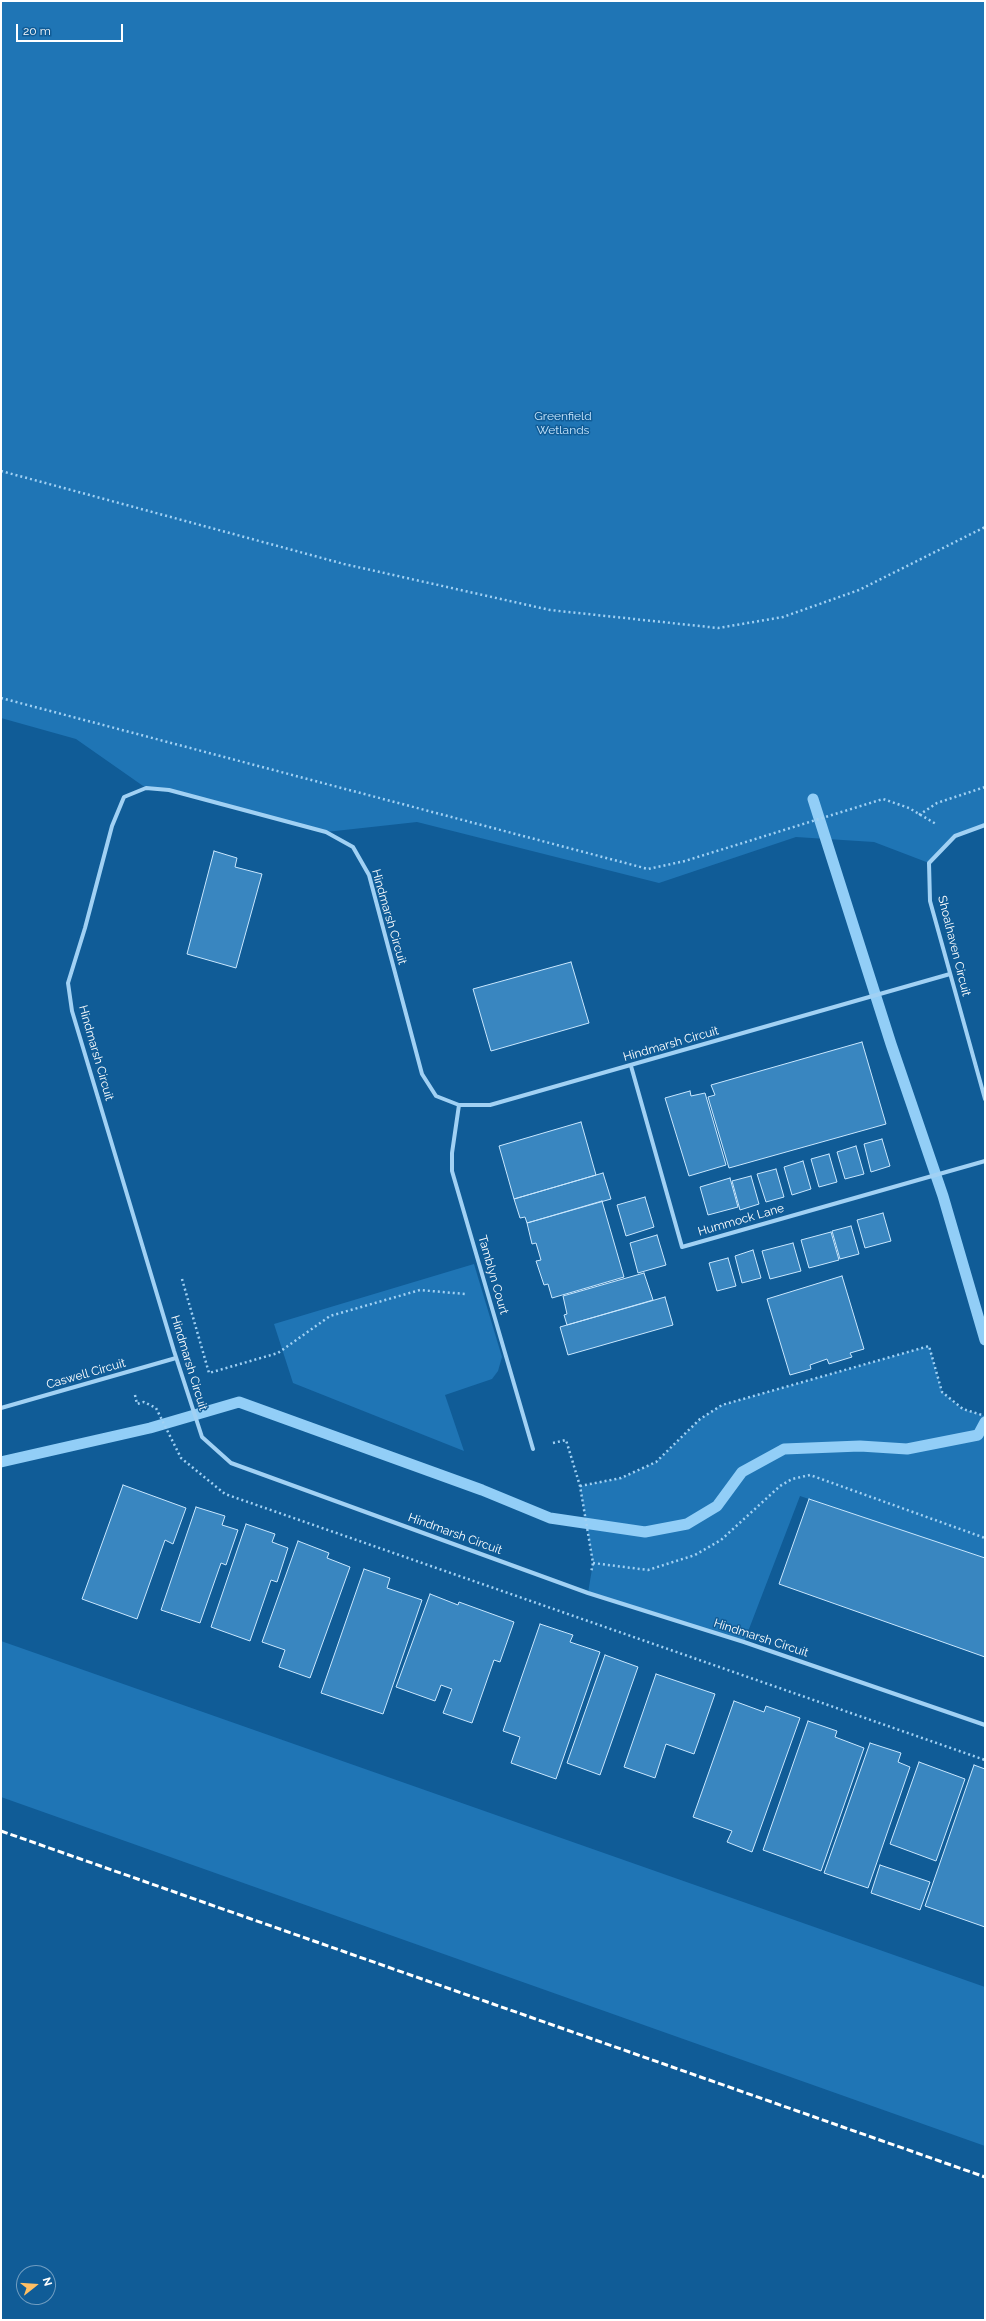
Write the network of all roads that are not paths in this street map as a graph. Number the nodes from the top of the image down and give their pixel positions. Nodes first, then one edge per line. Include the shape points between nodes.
1 (985, 824) edge
2 (950, 974) junction
3 (631, 1066) junction
4 (985, 1099) edge
5 (459, 1105) junction
6 (985, 1161) edge
7 (176, 1358) junction
8 (1, 1408) edge
9 (534, 1449) road end
10 (985, 1725) edge

1 - 2 street, Shoalhaven Circuit via 955,836 929,863 930,901
2 - 3 street, Hindmarsh Circuit
2 - 4 street, Shoalhaven Circuit
3 - 5 street, Hindmarsh Circuit via 490,1105
3 - 6 street, Hummock Lane via 682,1247
5 - 7 street, Hindmarsh Circuit via 436,1096 422,1074 369,875 353,847 326,832 169,790 146,788 124,797 112,826 68,983 72,1011
5 - 9 street, Tamblyn Court via 452,1171
7 - 8 street, Caswell Circuit
7 - 10 street, Hindmarsh Circuit via 202,1437 231,1463 588,1593 744,1642

